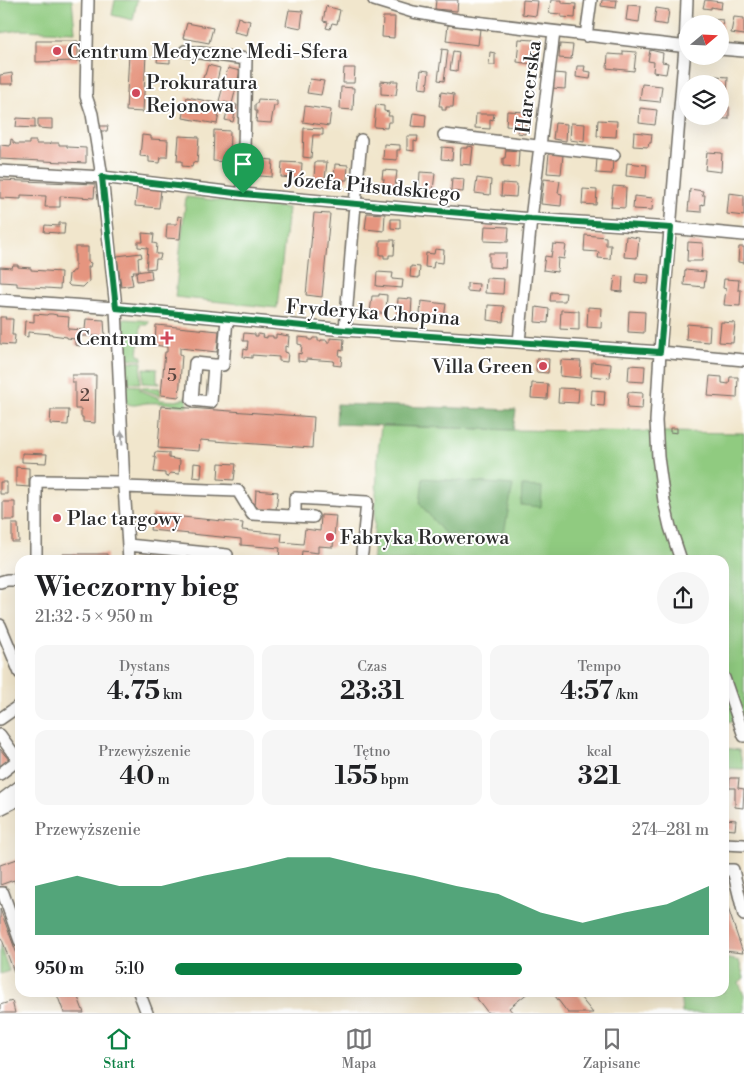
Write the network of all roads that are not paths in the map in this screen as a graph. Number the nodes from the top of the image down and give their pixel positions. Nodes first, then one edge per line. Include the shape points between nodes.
1 (88, 0) edge
2 (374, 0) edge
3 (591, 0) edge
4 (687, 0) edge
5 (687, 15) edge
6 (554, 32) junction
7 (586, 36) junction
8 (679, 46) edge
9 (729, 49) edge
10 (744, 50) edge
11 (185, 51) dead end
12 (685, 65) edge
13 (444, 135) dead end
14 (361, 140) dead end
15 (540, 146) junction
16 (614, 155) dead end
17 (0, 171) edge
18 (102, 177) junction
19 (243, 194) junction
20 (354, 204) junction
21 (531, 219) junction
22 (671, 228) junction
23 (744, 235) edge
24 (0, 300) edge
25 (116, 308) junction
26 (227, 319) junction
27 (345, 330) junction
28 (519, 342) junction
29 (660, 352) junction
30 (744, 360) edge
31 (214, 365) dead end
32 (124, 484) junction
33 (295, 516) junction
34 (313, 517) dead end
35 (128, 545) junction
36 (362, 553) dead end
37 (36, 555) edge
38 (129, 555) edge
39 (227, 555) dead end
40 (679, 555) edge
41 (0, 625) edge
42 (15, 661) edge
43 (729, 692) edge
44 (15, 708) edge
45 (0, 719) edge
46 (0, 735) edge
47 (744, 736) edge
48 (15, 756) edge
49 (15, 762) edge
50 (0, 774) edge
51 (15, 790) edge
52 (0, 801) edge
53 (15, 801) edge
54 (0, 809) edge
55 (729, 844) edge
56 (744, 845) edge
57 (729, 870) edge
58 (0, 893) edge
59 (744, 915) edge
60 (15, 927) edge
61 (142, 997) edge
62 (147, 1013) edge

1 - 18 street via 86,96
2 - 6 street via 413,12 458,20
3 - 7 street
4 - 5 street
6 - 7 street
6 - 15 street, Harcerska
7 - 8 street
9 - 10 street
11 - 19 street via 246,59
12 - 22 street
13 - 15 street, Harcerska
14 - 20 street
15 - 16 street, Harcerska
15 - 21 street, Harcerska
17 - 18 street, Józefa Piłsudskiego
18 - 19 street, Józefa Piłsudskiego
18 - 25 street
19 - 20 street, Józefa Piłsudskiego
20 - 21 street, Józefa Piłsudskiego
20 - 27 street
21 - 22 street, Józefa Piłsudskiego
21 - 28 street, Harcerska
22 - 23 street, Józefa Piłsudskiego
22 - 29 street
24 - 25 street, Fryderyka Chopina
25 - 26 street, Fryderyka Chopina
32 -> 25 street
26 - 27 street, Fryderyka Chopina
26 - 31 street via 223,365
27 - 28 street, Fryderyka Chopina
28 - 29 street, Fryderyka Chopina
29 - 30 street, Fryderyka Chopina
29 - 40 street via 656,421 658,458 670,527
32 - 33 street via 238,491 252,514
32 - 35 street
32 - 37 street via 36,481
33 - 34 street
33 - 36 street via 295,498 367,502
35 - 38 street
35 - 39 street
41 - 42 street
43 - 47 street
44 - 45 street
46 - 48 street
49 - 50 street
51 - 52 street
53 - 54 street
55 - 56 street
57 - 59 street via 733,870
58 - 60 street via 3,893
61 - 62 street

